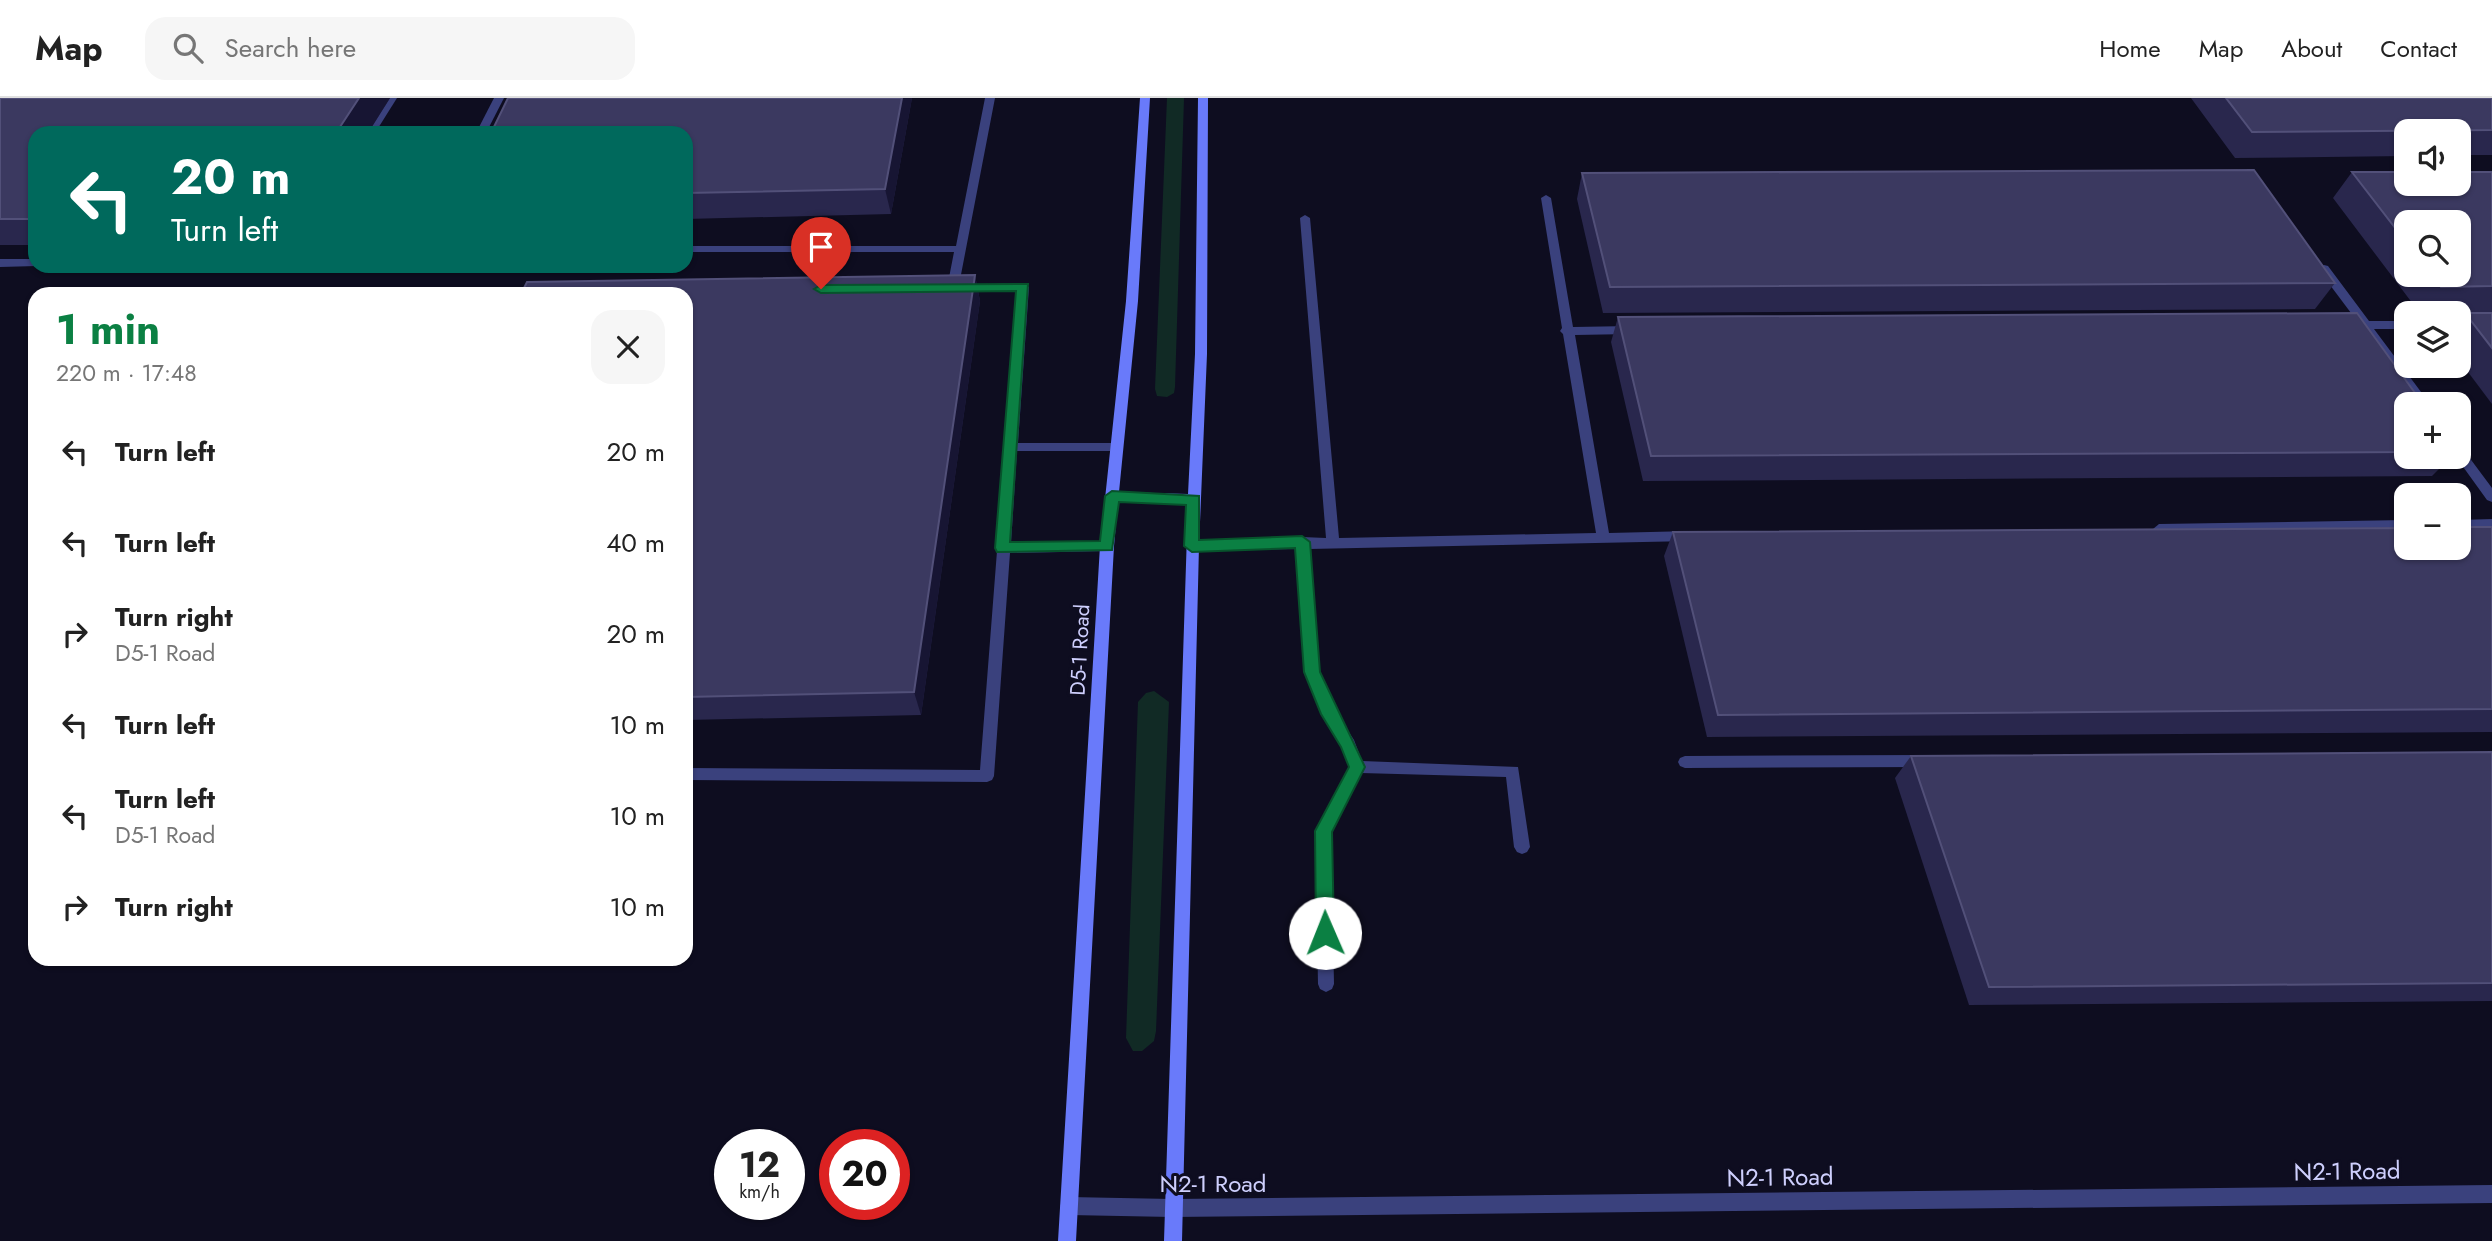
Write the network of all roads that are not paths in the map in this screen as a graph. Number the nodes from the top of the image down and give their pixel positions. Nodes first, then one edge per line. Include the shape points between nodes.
1 (391, 98) edge
2 (499, 98) edge
3 (990, 98) edge
4 (1145, 98) edge
5 (1203, 98) edge
6 (374, 126) edge
7 (485, 126) edge
8 (1546, 198) dead end
9 (1305, 218) dead end
10 (693, 249) edge
11 (961, 249) junction
12 (2318, 260) edge
13 (0, 263) edge
14 (28, 263) edge
15 (939, 288) edge
16 (953, 288) junction
17 (2366, 325) junction
18 (2394, 325) edge
19 (2338, 326) edge
20 (1649, 330) edge
21 (1566, 331) junction
22 (2415, 392) edge
23 (1011, 447) junction
24 (1117, 447) junction
25 (2471, 468) edge
26 (1112, 496) junction
27 (2492, 497) edge
28 (1194, 499) junction
29 (2492, 524) edge
30 (2471, 525) edge
31 (2394, 526) edge
32 (2143, 529) edge
33 (1700, 536) edge
34 (1603, 538) junction
35 (1333, 541) junction
36 (1302, 542) junction
37 (1107, 546) junction
38 (1192, 546) junction
39 (1002, 548) junction
40 (1949, 760) edge
41 (1685, 762) dead end
42 (1357, 767) junction
43 (693, 775) edge
44 (1522, 847) dead end
45 (1326, 984) dead end
46 (2492, 1194) edge
47 (1069, 1206) junction
48 (1172, 1208) junction
49 (1067, 1241) edge
50 (1172, 1241) edge

1 - 6 street
2 - 7 street
3 - 11 street
4 - 24 main road, D5-1 Road
5 - 28 main road via 1201,354
8 - 21 street
9 - 35 street
10 - 11 street
11 - 16 street
12 - 17 street
13 - 14 street
15 - 16 street
16 - 23 street via 1023,287
17 - 18 street
17 - 19 street
17 - 22 street
20 - 21 street
21 - 34 street
23 - 24 street
23 - 39 street
24 - 26 main road, D5-1 Road
25 - 27 street
26 - 28 main road
26 - 37 main road, D5-1 Road
28 - 38 main road
29 - 30 street
31 - 32 street
33 - 34 street
34 - 35 street
35 - 36 street
36 - 38 street
36 - 42 street via 1312,672
37 - 39 street
37 - 47 main road, D5-1 Road
38 - 48 main road
39 - 43 street via 987,776
40 - 41 street
42 - 44 street via 1513,771
42 - 45 street via 1323,831
46 - 48 street, N2-1 Road
47 - 48 street, N2-1 Road
47 - 49 main road, D5-1 Road
48 - 50 main road

